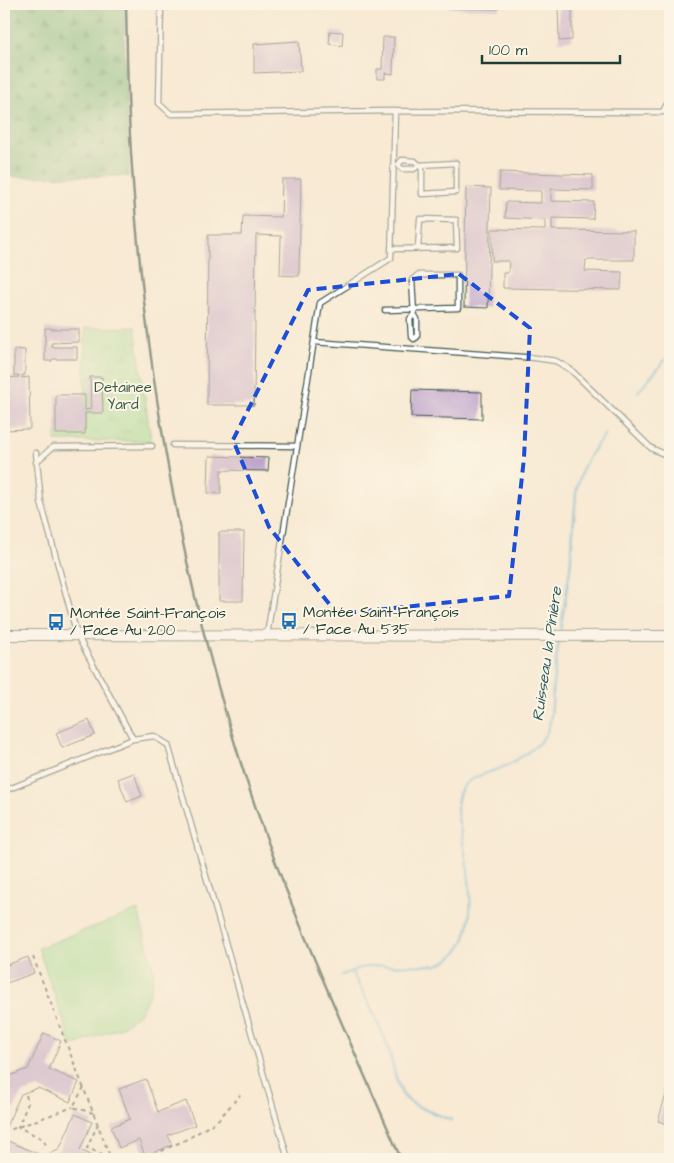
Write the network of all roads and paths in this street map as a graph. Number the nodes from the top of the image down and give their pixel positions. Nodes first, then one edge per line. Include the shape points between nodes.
1 (161, 4) edge
2 (670, 98) edge
3 (395, 111) junction
4 (396, 165) junction
5 (420, 165) junction
6 (391, 248) junction
7 (418, 248) junction
8 (414, 308) junction
9 (385, 310) dead end
10 (314, 342) junction
11 (413, 350) junction
12 (173, 445) dead end
13 (152, 446) dead end
14 (297, 446) junction
15 (36, 453) dead end
16 (670, 457) edge
17 (36, 462) junction
18 (4, 635) edge
19 (77, 635) junction
20 (267, 635) junction
21 (670, 636) edge
22 (134, 739) junction
23 (4, 791) edge
24 (33, 957) dead end
25 (84, 1087) junction
26 (26, 1095) dead end
27 (240, 1095) dead end
28 (73, 1107) junction
29 (94, 1114) junction
30 (98, 1124) junction
31 (18, 1127) junction
32 (4, 1132) edge
33 (47, 1148) dead end
34 (111, 1158) edge
35 (148, 1159) edge
36 (288, 1159) edge

1 - 3 lane via 159,104 171,114
2 - 3 lane via 663,112
3 - 4 lane
4 - 5 lane via 402,169 414,169
4 - 5 lane via 402,160 415,161
4 - 6 lane
5 - 5 lane via 456,163 456,192 422,194
6 - 7 lane
6 - 10 lane via 391,258 320,303
7 - 7 lane via 457,248 456,220 420,219
8 - 8 lane via 412,280 418,275 458,275 458,308
8 - 9 lane
8 - 11 lane via 410,319
10 - 11 lane
10 - 14 lane
11 - 16 lane via 556,361 571,370 651,448
12 - 14 lane
13 - 17 lane via 53,447
14 - 20 lane
15 - 17 lane
17 - 19 lane via 41,502
18 - 19 street
19 - 20 street
19 - 22 lane
20 - 21 street
22 - 23 lane
22 - 36 lane via 154,736 168,745
24 - 25 path
25 - 28 path
25 - 29 path
26 - 31 path via 28,1103
27 - 35 path via 217,1121
28 - 29 path
28 - 31 path
29 - 30 path
30 - 34 path
30 - 34 path via 87,1148
31 - 32 path
31 - 33 path via 43,1138

